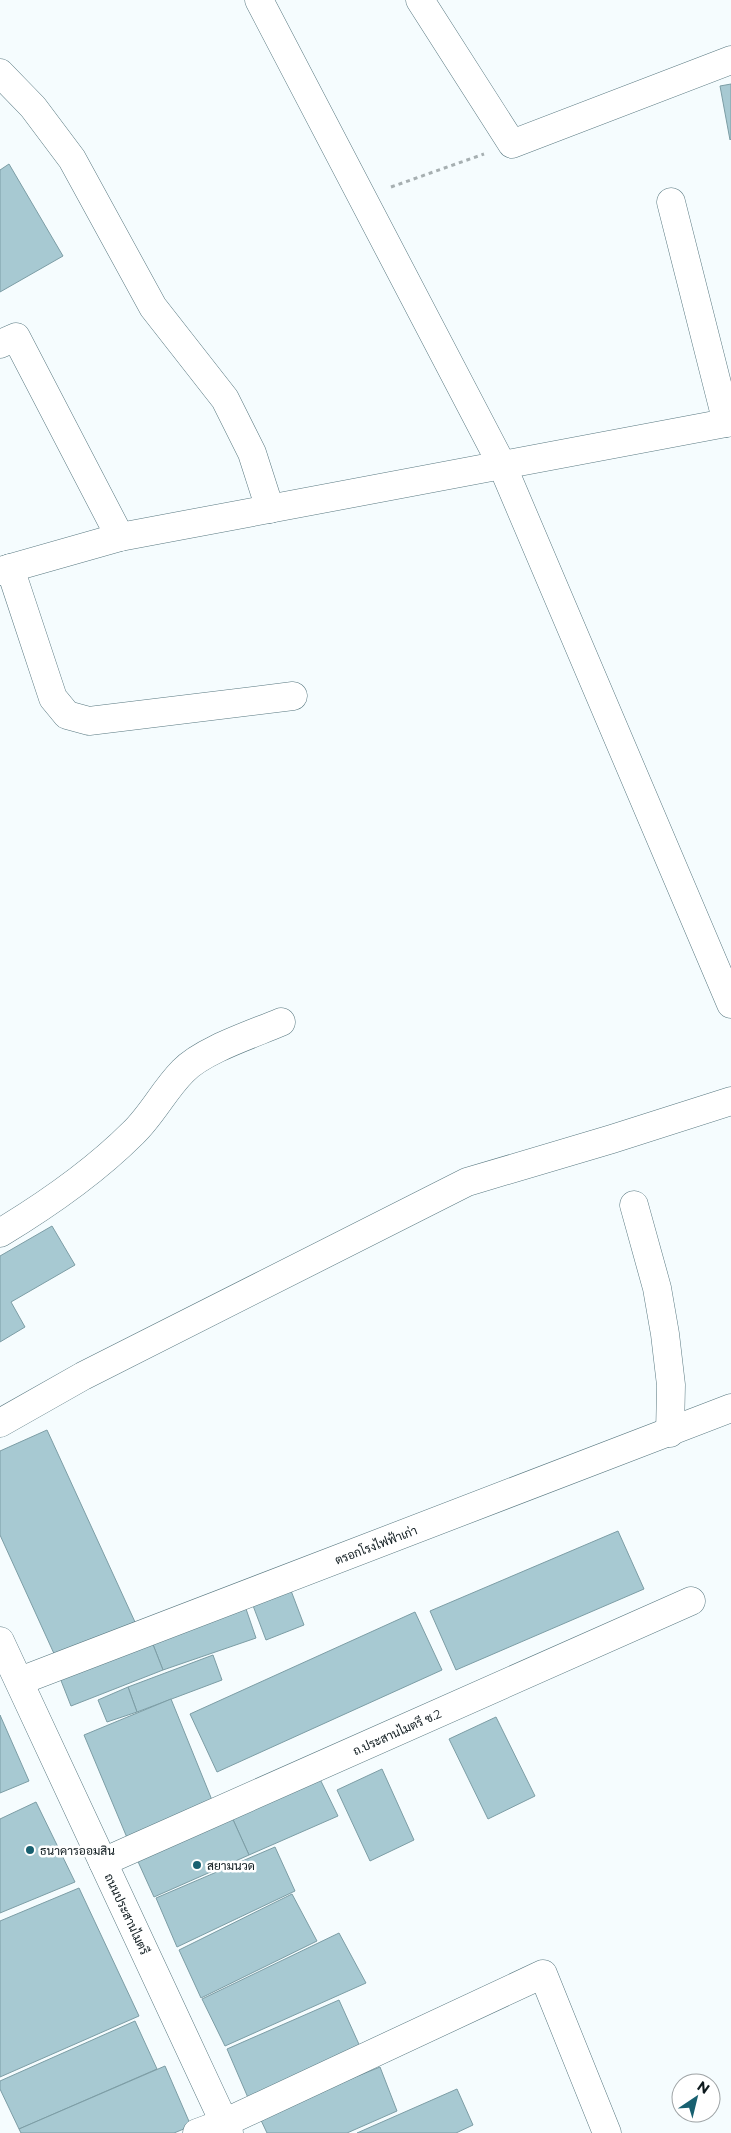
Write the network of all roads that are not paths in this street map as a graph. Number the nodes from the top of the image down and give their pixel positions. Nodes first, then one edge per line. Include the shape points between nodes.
1 (259, 0) edge
2 (420, 0) edge
3 (731, 60) edge
4 (0, 73) edge
5 (671, 202) dead end
6 (0, 344) edge
7 (729, 422) edge
8 (502, 466) junction
9 (270, 509) junction
10 (120, 537) junction
11 (5, 569) edge
12 (293, 696) dead end
13 (730, 1001) edge
14 (281, 1022) dead end
15 (731, 1101) edge
16 (634, 1205) dead end
17 (0, 1233) edge
18 (731, 1408) edge
19 (0, 1423) edge
20 (670, 1433) junction
21 (691, 1601) dead end
22 (0, 1642) edge
23 (20, 1681) junction
24 (103, 1862) junction
25 (226, 2128) edge
26 (198, 2133) edge
27 (607, 2133) edge

1 - 8 street
2 - 3 street via 512,144
4 - 9 street via 33,107 72,159 153,307 225,400 252,453
5 - 7 street
6 - 10 street via 16,337
7 - 8 street
8 - 9 street
8 - 13 street
9 - 10 street
10 - 11 street
11 - 12 street via 53,698 67,715 89,721
14 - 17 street via 208,1054 183,1070 134,1132 97,1166 51,1202
15 - 19 street via 467,1182 83,1376
16 - 20 street via 657,1288 671,1385
18 - 20 street, ตรอกโรงไฟฟ้าเก่า
20 - 23 street, ตรอกโรงไฟฟ้าเก่า
21 - 24 street, ถ.ประสานไมตรี ซ.2
22 - 23 street, ถนนประสานไมตรี
23 - 24 street, ถนนประสานไมตรี
24 - 25 street, ถนนประสานไมตรี
25 - 26 street
25 - 27 street via 543,1974

